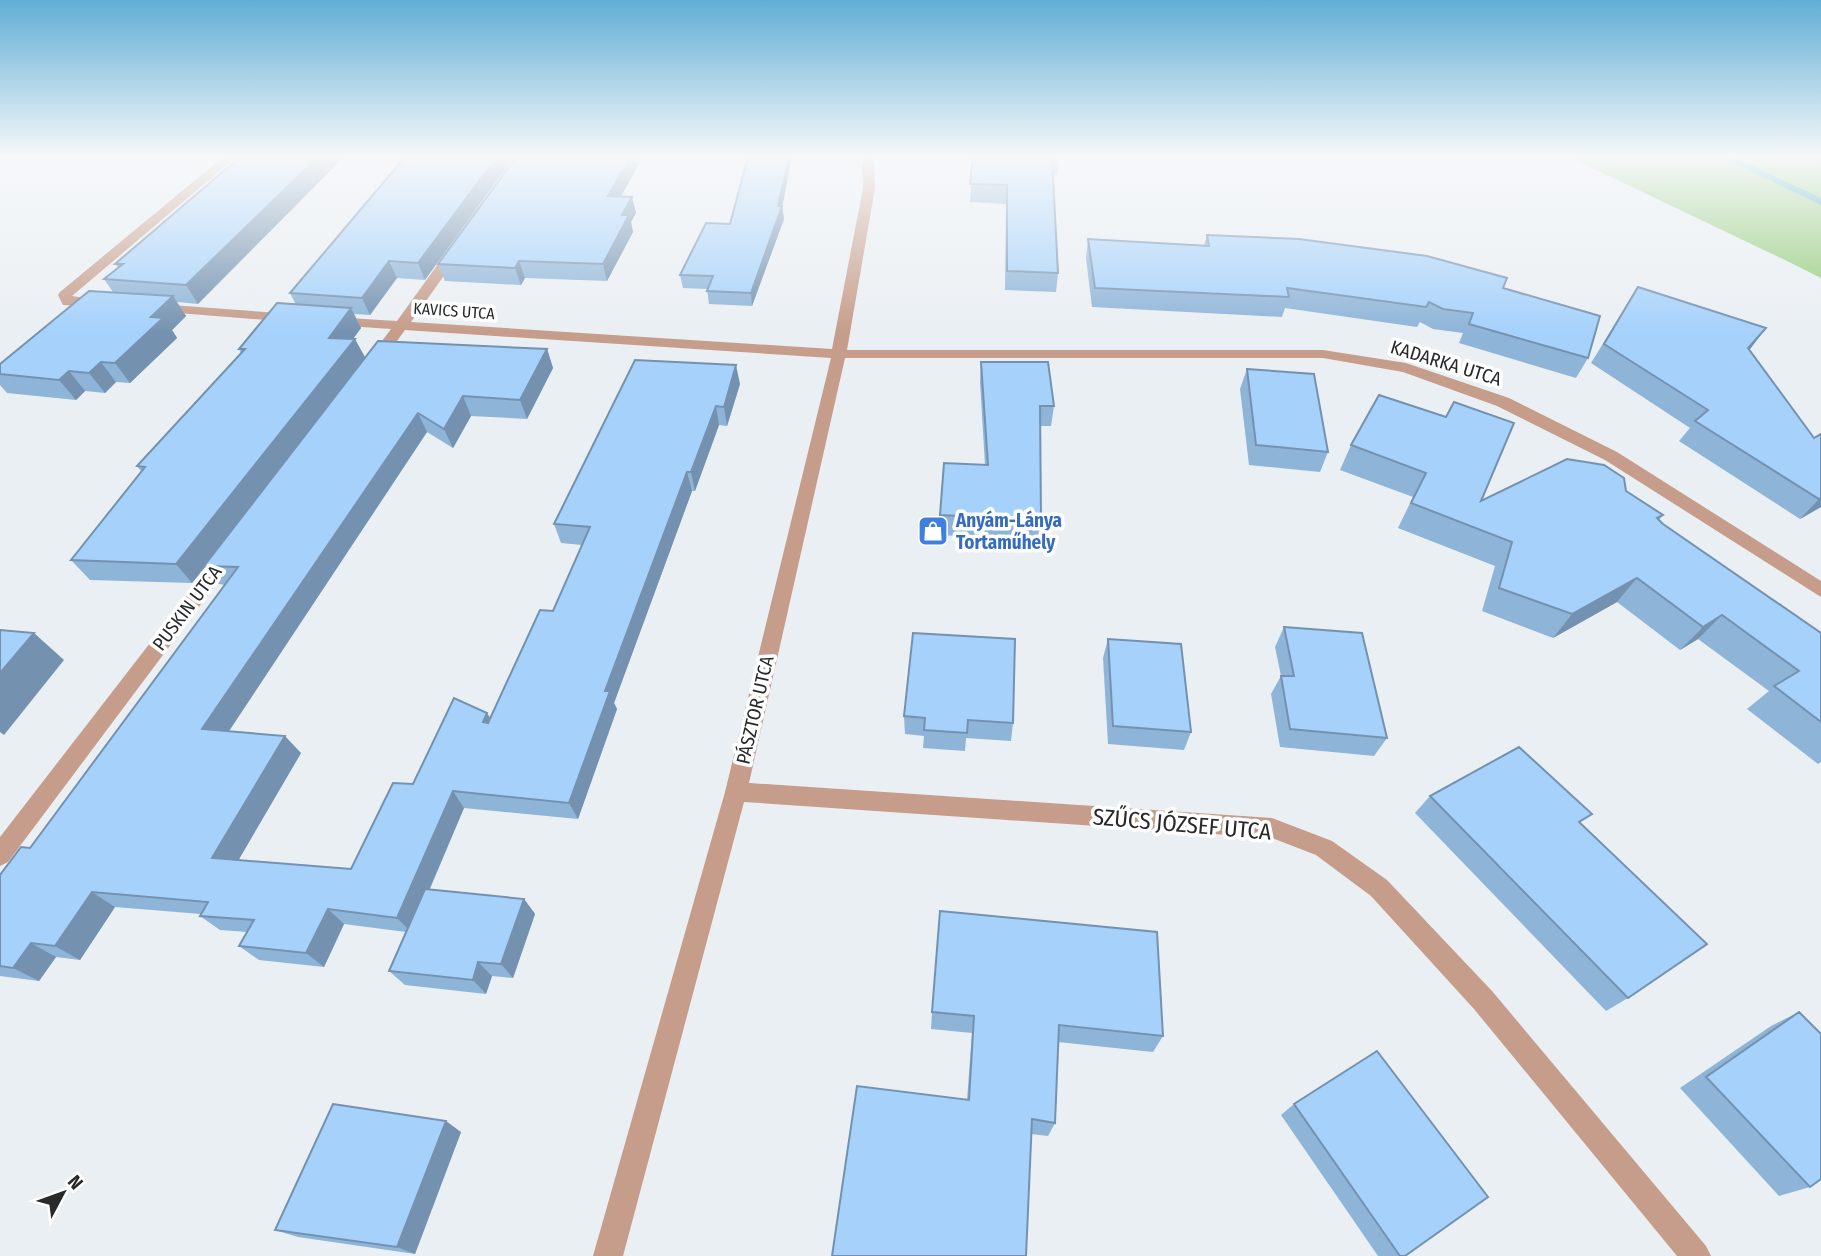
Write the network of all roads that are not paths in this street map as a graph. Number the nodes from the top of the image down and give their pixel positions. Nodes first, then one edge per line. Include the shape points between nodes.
1 (160, 216) edge
2 (864, 216) edge
3 (466, 236) edge
4 (110, 305) edge
5 (137, 307) edge
6 (401, 326) junction
7 (839, 354) junction
8 (360, 381) edge
9 (243, 535) edge
10 (1821, 590) edge
11 (736, 792) junction
12 (0, 855) edge
13 (608, 1256) edge
14 (1696, 1256) edge

1 - 4 street via 65,295 68,302
2 - 7 street, PÁSZTOR UTCA
3 - 6 street
5 - 6 street, KAVICS UTCA
6 - 7 street, KAVICS UTCA
6 - 8 street
7 - 10 street, KADARKA UTCA via 1323,354 1406,369 1503,402 1611,457
7 - 11 street, PÁSZTOR UTCA
9 - 12 street, PUSKIN UTCA
11 - 13 street, PÁSZTOR UTCA
11 - 14 street, SZŰCS JÓZSEF UTCA via 1272,828 1324,848 1380,888 1483,1000

